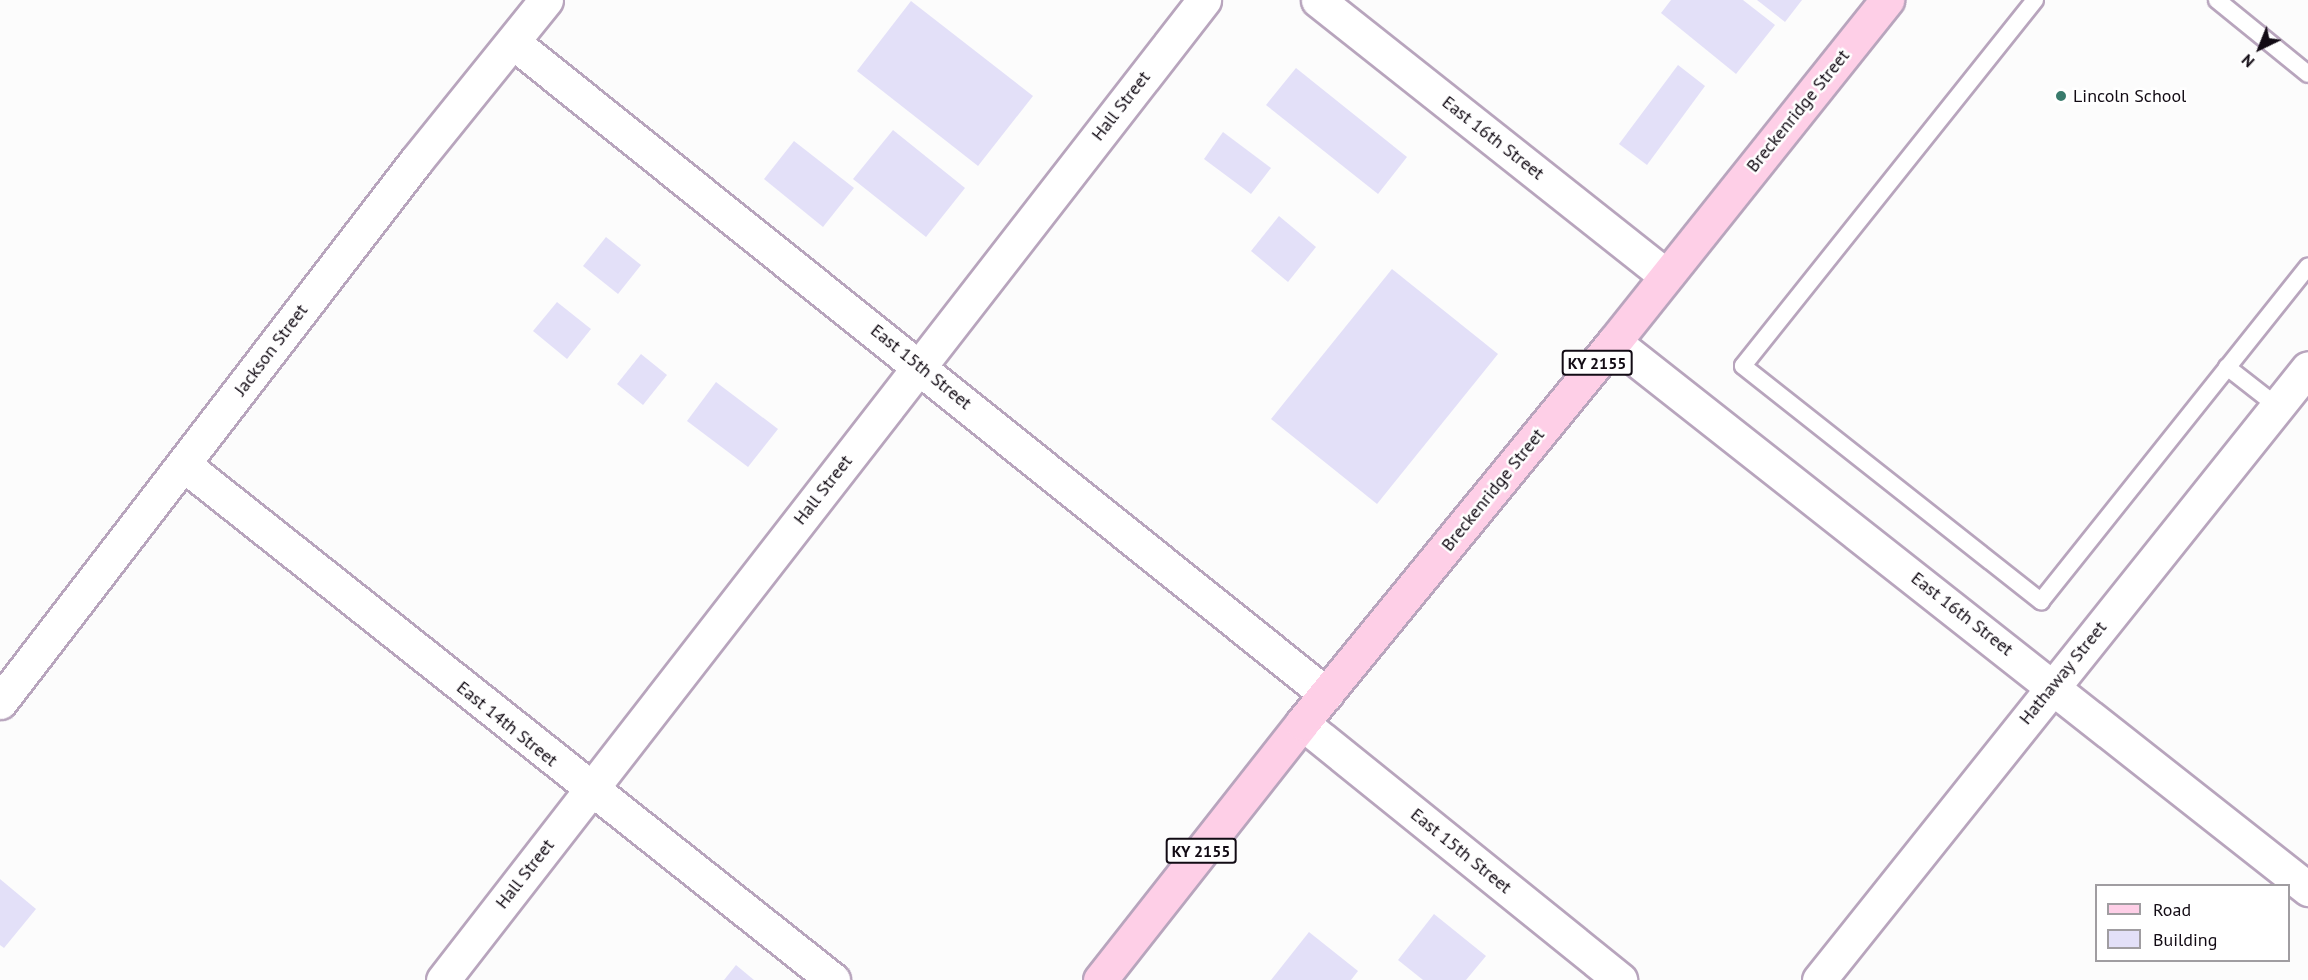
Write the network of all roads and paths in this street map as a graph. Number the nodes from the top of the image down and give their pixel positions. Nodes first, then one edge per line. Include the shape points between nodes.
1 (546, 0) edge
2 (1204, 0) edge
3 (1318, 0) edge
4 (1887, 0) edge
5 (2035, 0) edge
6 (2217, 0) edge
7 (514, 43) junction
8 (2308, 74) edge
9 (2308, 267) edge
10 (1666, 276) junction
11 (1614, 342) junction
12 (919, 365) junction
13 (2227, 367) junction
14 (2308, 368) edge
15 (2277, 406) junction
16 (183, 464) junction
17 (2053, 685) junction
18 (1326, 694) junction
19 (0, 702) edge
20 (1302, 723) junction
21 (590, 790) junction
22 (2308, 889) edge
23 (443, 980) edge
24 (833, 980) edge
25 (1100, 980) edge
26 (1620, 980) edge
27 (1819, 980) edge

1 - 7 street, Jackson Street
2 - 12 street, Hall Street
3 - 10 street, East 16th Street
4 - 10 main road, Breckenridge Street / KY 2155
5 - 13 lane via 1743,366 2041,602
6 - 8 lane
7 - 12 street, East 15th Street
7 - 16 street, Jackson Street via 416,160
9 - 13 lane
10 - 11 main road, Breckenridge Street / KY 2155
11 - 17 street, East 16th Street
11 - 18 main road, Breckenridge Street / KY 2155
12 - 18 street, East 15th Street
12 - 21 street, Hall Street
13 - 15 lane
14 - 15 street, Hathaway Street
15 - 17 street, Hathaway Street
16 - 19 street, Jackson Street
16 - 21 street, East 14th Street
17 - 22 street, East 16th Street
17 - 27 street, Hathaway Street
18 - 20 main road, Breckenridge Street / KY 2155
20 - 25 main road, Breckenridge Street / KY 2155
20 - 26 street, East 15th Street
21 - 23 street, Hall Street
21 - 24 street, East 14th Street

